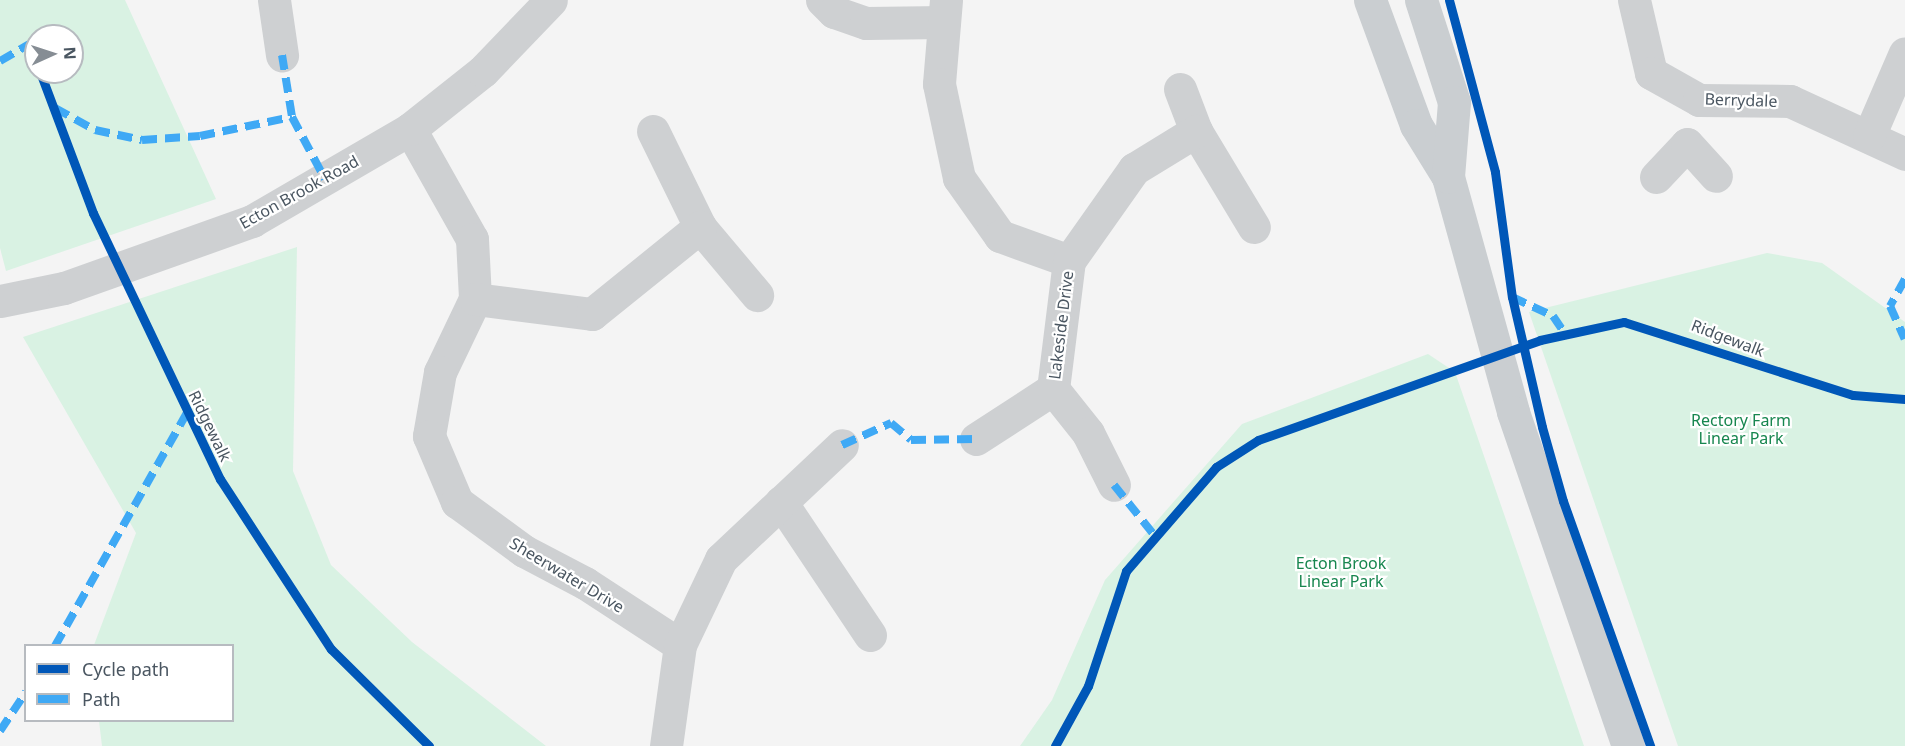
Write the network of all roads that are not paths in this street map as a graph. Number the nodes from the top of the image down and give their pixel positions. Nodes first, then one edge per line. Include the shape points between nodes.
1 (274, 0) edge
2 (551, 0) edge
3 (822, 0) edge
4 (1370, 0) edge
5 (1421, 0) edge
6 (1634, 0) edge
7 (945, 11) edge
8 (1905, 52) edge
9 (282, 55) dead end
10 (1180, 89) dead end
11 (1699, 100) junction
12 (410, 129) junction
13 (653, 131) dead end
14 (1196, 131) junction
15 (1869, 136) junction
16 (1687, 144) junction
17 (1905, 154) edge
18 (1716, 176) dead end
19 (1448, 177) junction
20 (1656, 177) dead end
21 (1254, 226) dead end
22 (700, 227) junction
23 (1069, 261) junction
24 (757, 295) dead end
25 (475, 299) junction
26 (0, 301) edge
27 (1053, 389) junction
28 (976, 439) dead end
29 (842, 445) dead end
30 (1114, 485) dead end
31 (782, 502) junction
32 (870, 635) dead end
33 (680, 645) junction
34 (666, 746) edge
35 (1628, 746) edge

1 - 9 street
2 - 12 street, Ecton Brook Road via 483,71
3 - 7 street via 834,12 866,23
4 - 19 main road via 1416,125
5 - 19 main road via 1454,102
6 - 11 street, Berrydale via 1651,73
7 - 23 street, Lakeside Drive via 939,84 959,178 1000,236
8 - 15 street
10 - 14 street
11 - 15 street, Berrydale via 1790,101
11 - 16 street
12 - 25 street, Sheerwater Drive via 472,239
12 - 26 street, Ecton Brook Road via 252,221 64,288
13 - 22 street
14 - 21 street
14 - 23 street, Lakeside Drive via 1134,169
15 - 17 street, Berrydale
16 - 18 street
16 - 20 street
19 - 35 main road via 1513,412
22 - 24 street
22 - 25 street via 592,314
23 - 27 street, Lakeside Drive
25 - 33 street, Sheerwater Drive via 440,372 429,436 457,502 524,551 585,583
27 - 28 street, Lakeside Drive
27 - 30 street, Lakeside Drive via 1088,433
29 - 31 street
31 - 32 street
31 - 33 street via 721,559
33 - 34 street

